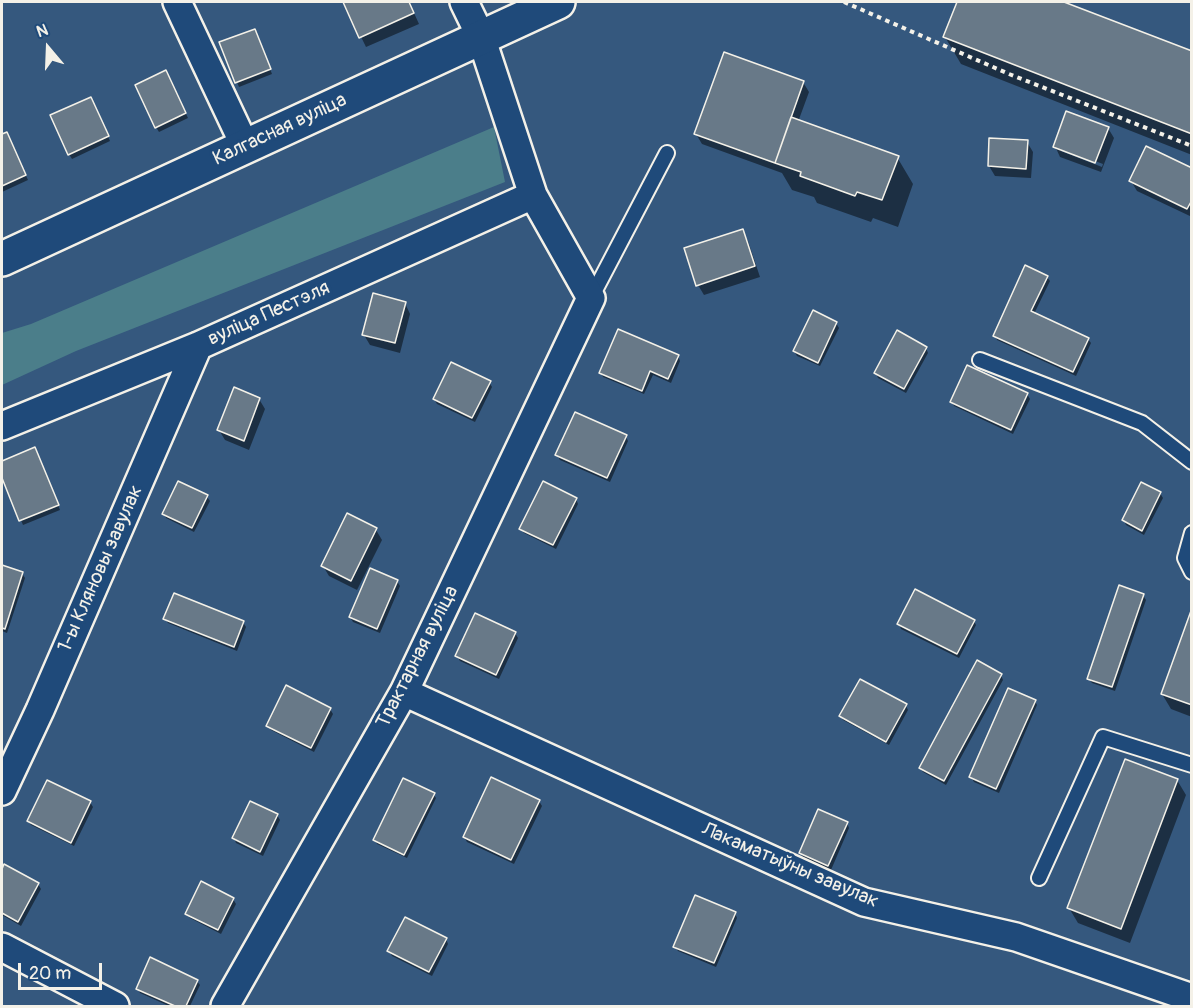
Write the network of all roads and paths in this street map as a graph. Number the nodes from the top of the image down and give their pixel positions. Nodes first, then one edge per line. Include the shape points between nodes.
1 (177, 2) edge
2 (464, 2) edge
3 (558, 2) edge
4 (844, 2) edge
5 (481, 37) junction
6 (245, 146) junction
7 (1191, 146) edge
8 (668, 153) dead end
9 (533, 195) junction
10 (2, 259) edge
11 (591, 298) junction
12 (198, 346) junction
13 (980, 360) dead end
14 (2, 426) edge
15 (1191, 462) edge
16 (1191, 533) edge
17 (1191, 572) edge
18 (404, 692) junction
19 (1191, 765) edge
20 (2, 791) edge
21 (1039, 878) dead end
22 (2, 947) edge
23 (1191, 998) edge
24 (115, 1006) edge
25 (225, 1006) edge

1 - 6 street
2 - 5 street
3 - 5 street, Калгасная вуліца
4 - 7 path
5 - 6 street, Калгасная вуліца
5 - 9 street
6 - 10 street, Калгасная вуліца
8 - 11 lane
9 - 11 street
9 - 12 street, вуліца Пестэля
11 - 18 street, Трактарная вуліца
12 - 14 street, вуліца Пестэля
12 - 20 street, 1-ы Кляновы завулак
13 - 15 lane via 1142,423
16 - 17 lane via 1185,558
18 - 23 street, Лакаматыўны завулак via 864,902 1016,937
18 - 25 street, Трактарная вуліца
19 - 21 lane via 1103,737
22 - 24 street

